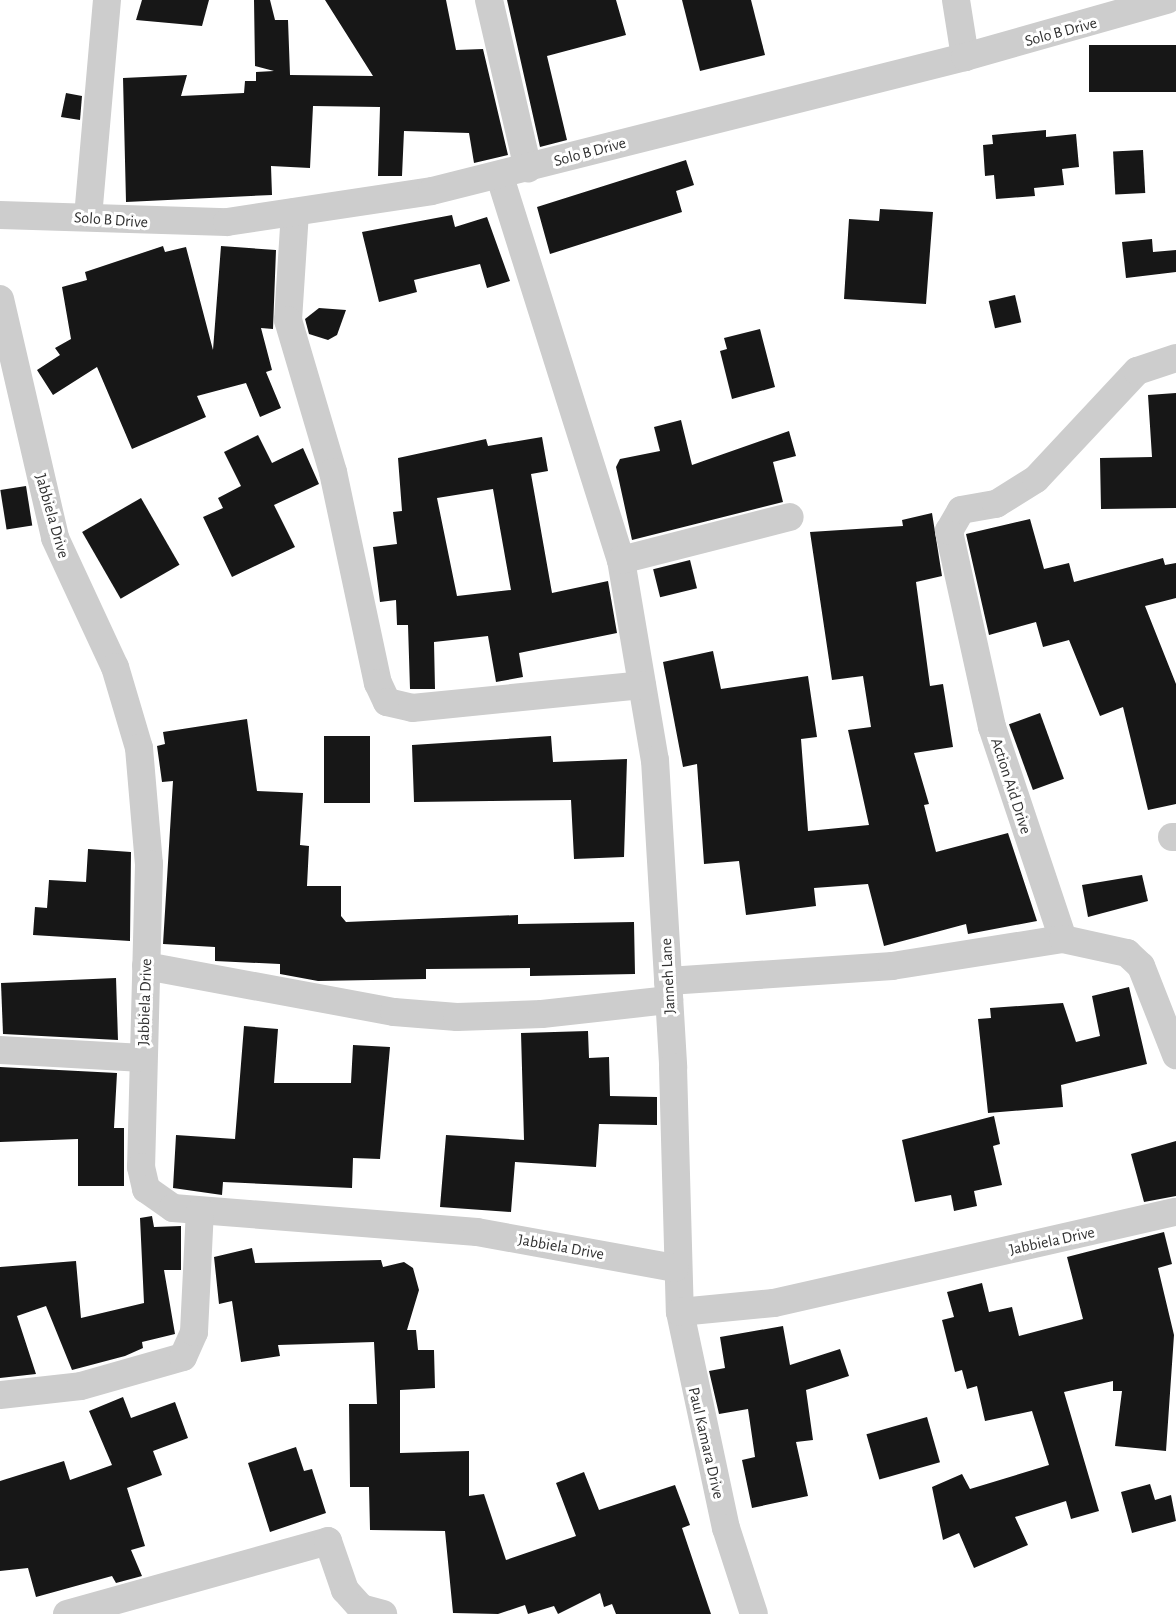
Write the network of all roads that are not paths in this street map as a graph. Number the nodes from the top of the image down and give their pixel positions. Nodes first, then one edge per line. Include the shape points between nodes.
1 (107, 0) edge
2 (489, 0) edge
3 (956, 0) edge
4 (1167, 0) edge
5 (1102, 11) edge
6 (966, 57) junction
7 (528, 169) junction
8 (500, 177) junction
9 (295, 212) junction
10 (0, 214) edge
11 (88, 217) junction
12 (0, 299) edge
13 (1176, 358) edge
14 (790, 517) dead end
15 (621, 560) junction
16 (642, 684) junction
17 (1063, 939) junction
18 (146, 966) junction
19 (669, 990) junction
20 (0, 1050) edge
21 (1176, 1055) edge
22 (143, 1058) junction
23 (200, 1210) junction
24 (1176, 1212) edge
25 (675, 1268) junction
26 (680, 1312) junction
27 (0, 1395) edge
28 (67, 1614) edge
29 (383, 1614) edge
30 (754, 1614) edge

1 - 11 street
2 - 7 street
3 - 6 street
4 - 5 street, Solo B Drive
5 - 6 street, Solo B Drive
6 - 7 street, Solo B Drive
7 - 8 street, Solo B Drive
8 - 9 street, Solo B Drive
8 - 15 street, Janneh Lane
9 - 11 street, Solo B Drive via 187,224
9 - 16 street via 288,320 333,472 378,683 387,702 412,708
10 - 11 street, Solo B Drive
12 - 18 street, Jabbiela Drive via 55,538 132,709 149,864
13 - 17 street, Action Aid Drive via 1137,371 1036,479 996,504 962,510 949,531 992,727
14 - 15 street
15 - 16 street, Janneh Lane
16 - 19 street, Janneh Lane via 655,760
17 - 19 street via 892,966
17 - 21 street via 1127,953 1141,966
18 - 19 street via 394,1012 457,1017 542,1014
18 - 22 street, Jabbiela Drive
19 - 25 street, Janneh Lane
20 - 22 street
22 - 23 street, Jabbiela Drive via 141,1167 146,1189 173,1208
23 - 25 street, Jabbiela Drive via 477,1232
23 - 27 street via 194,1332 183,1357 81,1386
24 - 26 street, Jabbiela Drive via 774,1303
25 - 26 street, Paul Kamara Drive
26 - 30 street, Paul Kamara Drive via 726,1528
28 - 29 street via 328,1541 345,1590 361,1608

